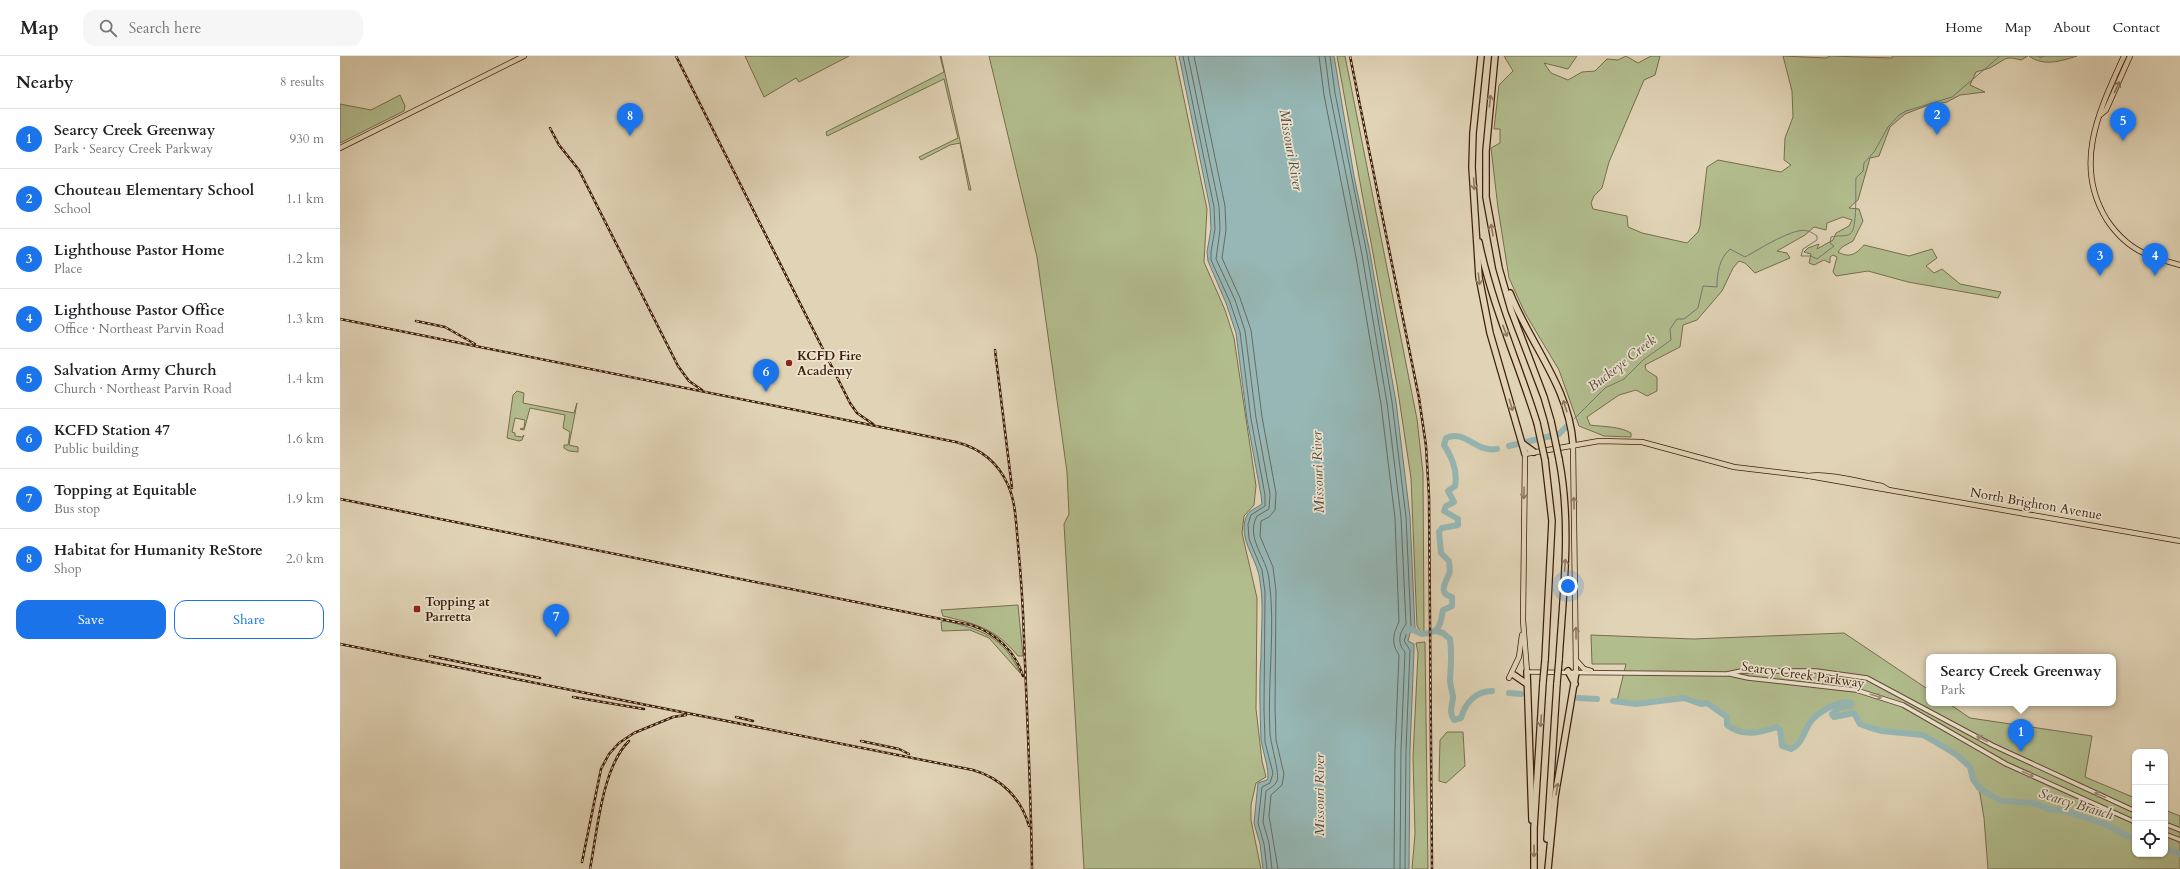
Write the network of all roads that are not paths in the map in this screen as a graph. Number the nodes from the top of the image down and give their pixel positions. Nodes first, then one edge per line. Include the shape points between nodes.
1 (524, 56) edge
2 (1481, 56) edge
3 (1495, 56) edge
4 (2124, 56) edge
5 (2130, 56) edge
6 (2100, 115) junction
7 (340, 148) edge
8 (1476, 226) junction
9 (2180, 265) edge
10 (1499, 268) junction
11 (1522, 442) junction
12 (1573, 444) junction
13 (1534, 452) junction
14 (1525, 454) junction
15 (2180, 541) edge
16 (1523, 630) junction
17 (1576, 660) junction
18 (1568, 671) junction
19 (1591, 671) junction
20 (1527, 672) junction
21 (1576, 672) junction
22 (1727, 674) junction
23 (1512, 676) joint
24 (1527, 684) junction
25 (1575, 684) junction
26 (2132, 810) edge
27 (2133, 821) edge
28 (2168, 825) edge
29 (1534, 828) junction
30 (2180, 830) edge
31 (2168, 835) edge
32 (2180, 840) edge
33 (1534, 869) edge
34 (1548, 869) edge

1 - 7 main road
2 -> 8 highway via 1473,145
10 -> 3 highway via 1486,197 1488,123
4 - 6 main road via 2101,106
6 -> 5 main road via 2106,110
6 - 9 main road via 2090,148 2090,174 2095,196 2103,214 2129,244 2147,255
8 -> 11 highway via 1478,269 1484,309
8 -> 29 highway, bridge via 1490,289 1537,423 1545,460 1552,520
12 -> 10 highway via 1570,420 1558,386 1517,310
34 -> 10 highway, bridge via 1548,812 1566,550 1564,505 1559,459 1551,421 1511,310
11 - 13 highway
11 - 14 highway
12 - 13 main road, North Brighton Avenue
12 - 15 main road, North Brighton Avenue via 1598,440 1642,442 1734,467 1888,489
17 -> 12 main road
13 - 14 main road, North Brighton Avenue
14 -> 16 main road
16 - 20 main road
16 - 23 main road via 1519,657
17 - 19 main road
17 - 21 main road
18 - 20 street, Searcy Creek Parkway
18 - 21 street, Searcy Creek Parkway
18 - 25 highway
19 - 21 street, Searcy Creek Parkway
19 - 22 street, Searcy Creek Parkway
20 - 24 highway
21 - 25 highway
26 -> 22 street, Searcy Creek Parkway via 1992,745 1867,678 1816,671 1741,671
22 -> 27 street, Searcy Creek Parkway via 1856,690 1903,705 2006,764
23 - 24 highway
24 - 29 highway via 1531,817
34 -> 25 highway via 1555,797
28 - 30 street
29 -> 33 highway
31 - 32 street

